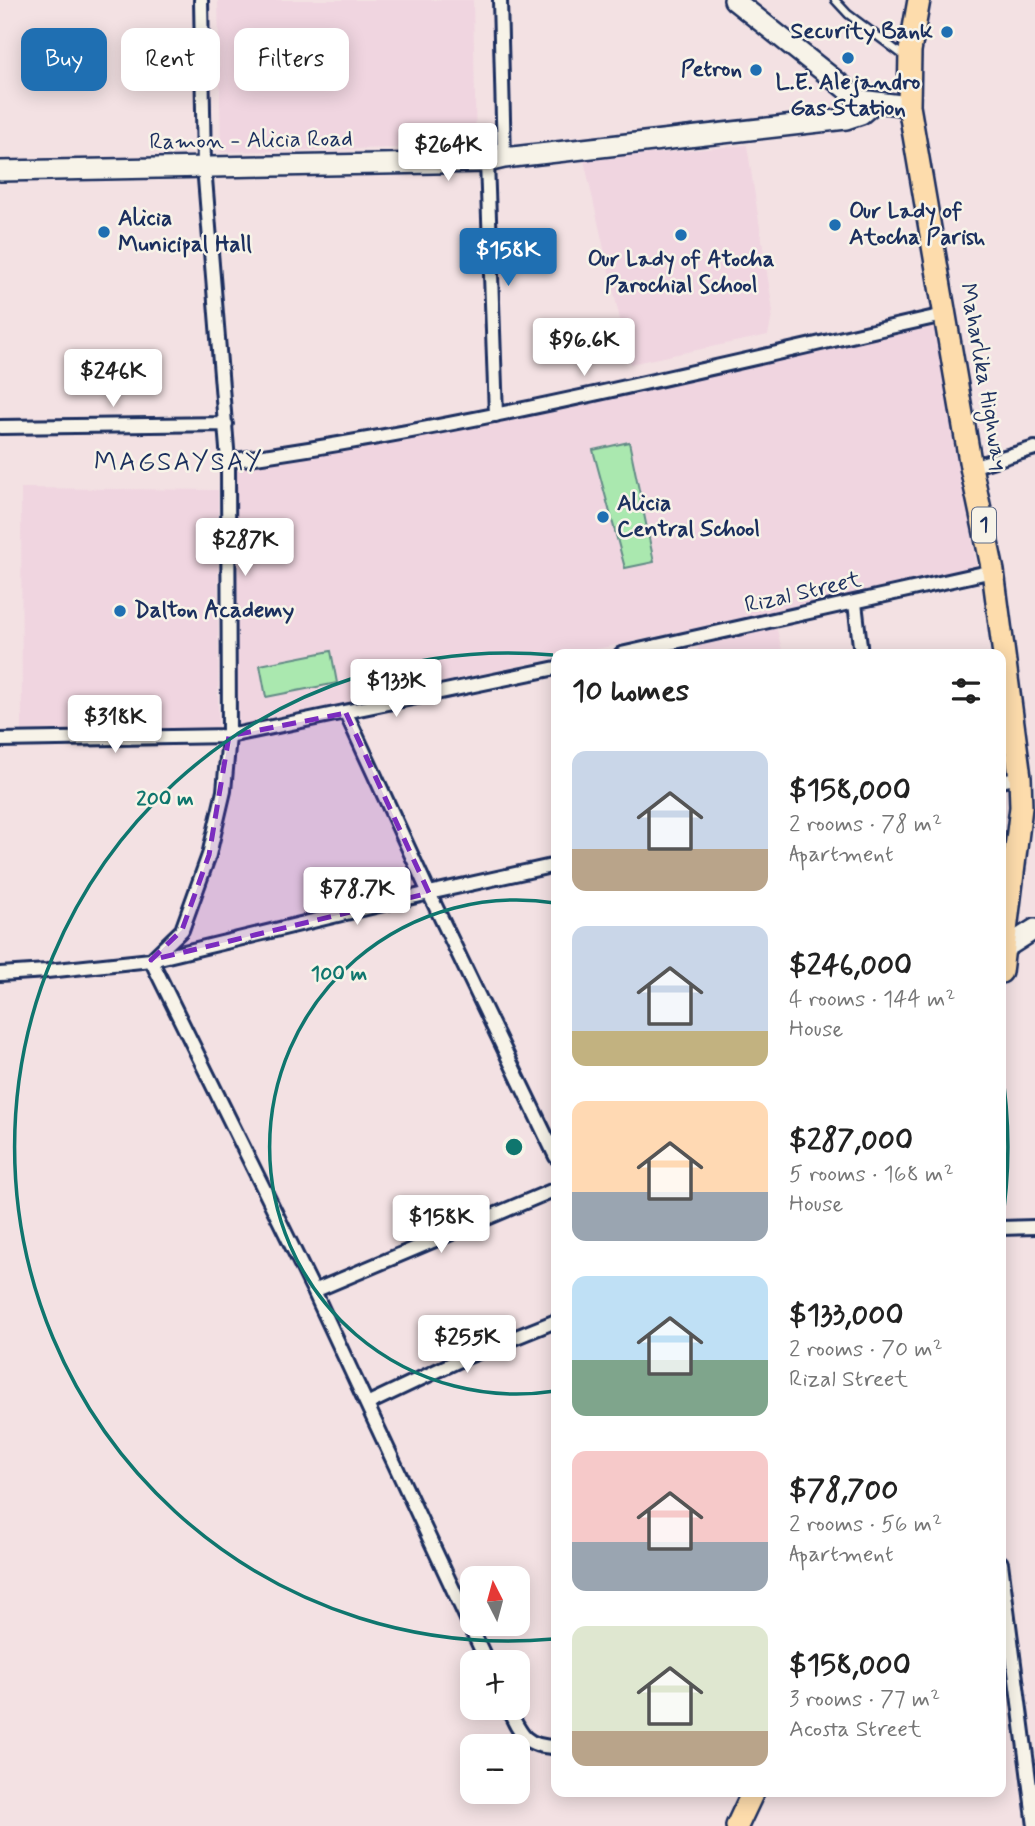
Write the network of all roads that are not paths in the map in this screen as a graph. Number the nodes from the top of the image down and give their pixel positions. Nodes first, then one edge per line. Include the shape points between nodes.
1 (201, 0) edge
2 (500, 0) edge
3 (734, 0) edge
4 (835, 0) edge
5 (919, 0) edge
6 (909, 60) junction
7 (874, 103) junction
8 (909, 106) junction
9 (496, 160) junction
10 (204, 166) junction
11 (0, 171) edge
12 (944, 315) junction
13 (496, 415) junction
14 (226, 424) junction
15 (0, 427) edge
16 (1035, 448) edge
17 (228, 461) junction
18 (971, 467) junction
19 (993, 570) junction
20 (855, 603) junction
21 (683, 641) junction
22 (645, 649) edge
23 (685, 649) edge
24 (860, 649) edge
25 (1000, 649) edge
26 (551, 669) edge
27 (346, 713) junction
28 (1006, 721) edge
29 (229, 736) junction
30 (0, 740) edge
31 (1011, 779) edge
32 (1028, 812) edge
33 (551, 866) edge
34 (429, 893) junction
35 (1035, 929) edge
36 (1006, 942) edge
37 (1006, 947) edge
38 (151, 960) junction
39 (0, 974) edge
40 (551, 1147) edge
41 (551, 1191) edge
42 (1035, 1227) edge
43 (1006, 1228) edge
44 (314, 1291) junction
45 (551, 1323) edge
46 (367, 1404) junction
47 (1006, 1602) edge
48 (481, 1650) edge
49 (514, 1720) edge
50 (551, 1747) edge
51 (751, 1797) edge
52 (737, 1826) edge
53 (1035, 1826) edge

1 - 10 street
2 - 9 street
3 - 7 main road via 849,92
4 - 6 lane
5 - 6 main road, Maharlika Highway / 1
6 - 8 main road, Maharlika Highway / 1
7 - 8 main road
7 - 9 main road, Ramon - Alicia Road via 846,119
8 - 12 main road, Maharlika Highway / 1
9 - 10 main road, Ramon - Alicia Road
9 - 13 street
10 - 11 main road, Ramon - Alicia Road
10 - 14 street
12 - 13 street
12 - 18 main road, Maharlika Highway / 1
13 - 17 street
14 - 15 street
14 - 17 street
16 - 18 street
17 - 29 street
18 - 19 main road, Maharlika Highway / 1
19 - 20 street, Rizal Street
19 - 25 main road, Maharlika Highway / 1
20 - 21 street, Rizal Street
20 - 24 street
21 - 22 street, Rizal Street
21 - 23 street
26 - 27 street
27 - 29 street
27 - 34 street
28 - 31 main road, Maharlika Highway / 1
29 - 30 street
29 - 38 street via 224,791 209,855 182,930
31 - 32 main road, Maharlika Highway / 1
32 - 36 main road, Maharlika Highway / 1
33 - 34 street
34 - 38 street
34 - 40 street
35 - 37 main road
38 - 39 street
38 - 44 street
41 - 44 street
42 - 43 street
44 - 46 street
45 - 46 street
46 - 48 street
47 - 53 street
49 - 50 street via 528,1741
51 - 52 main road

